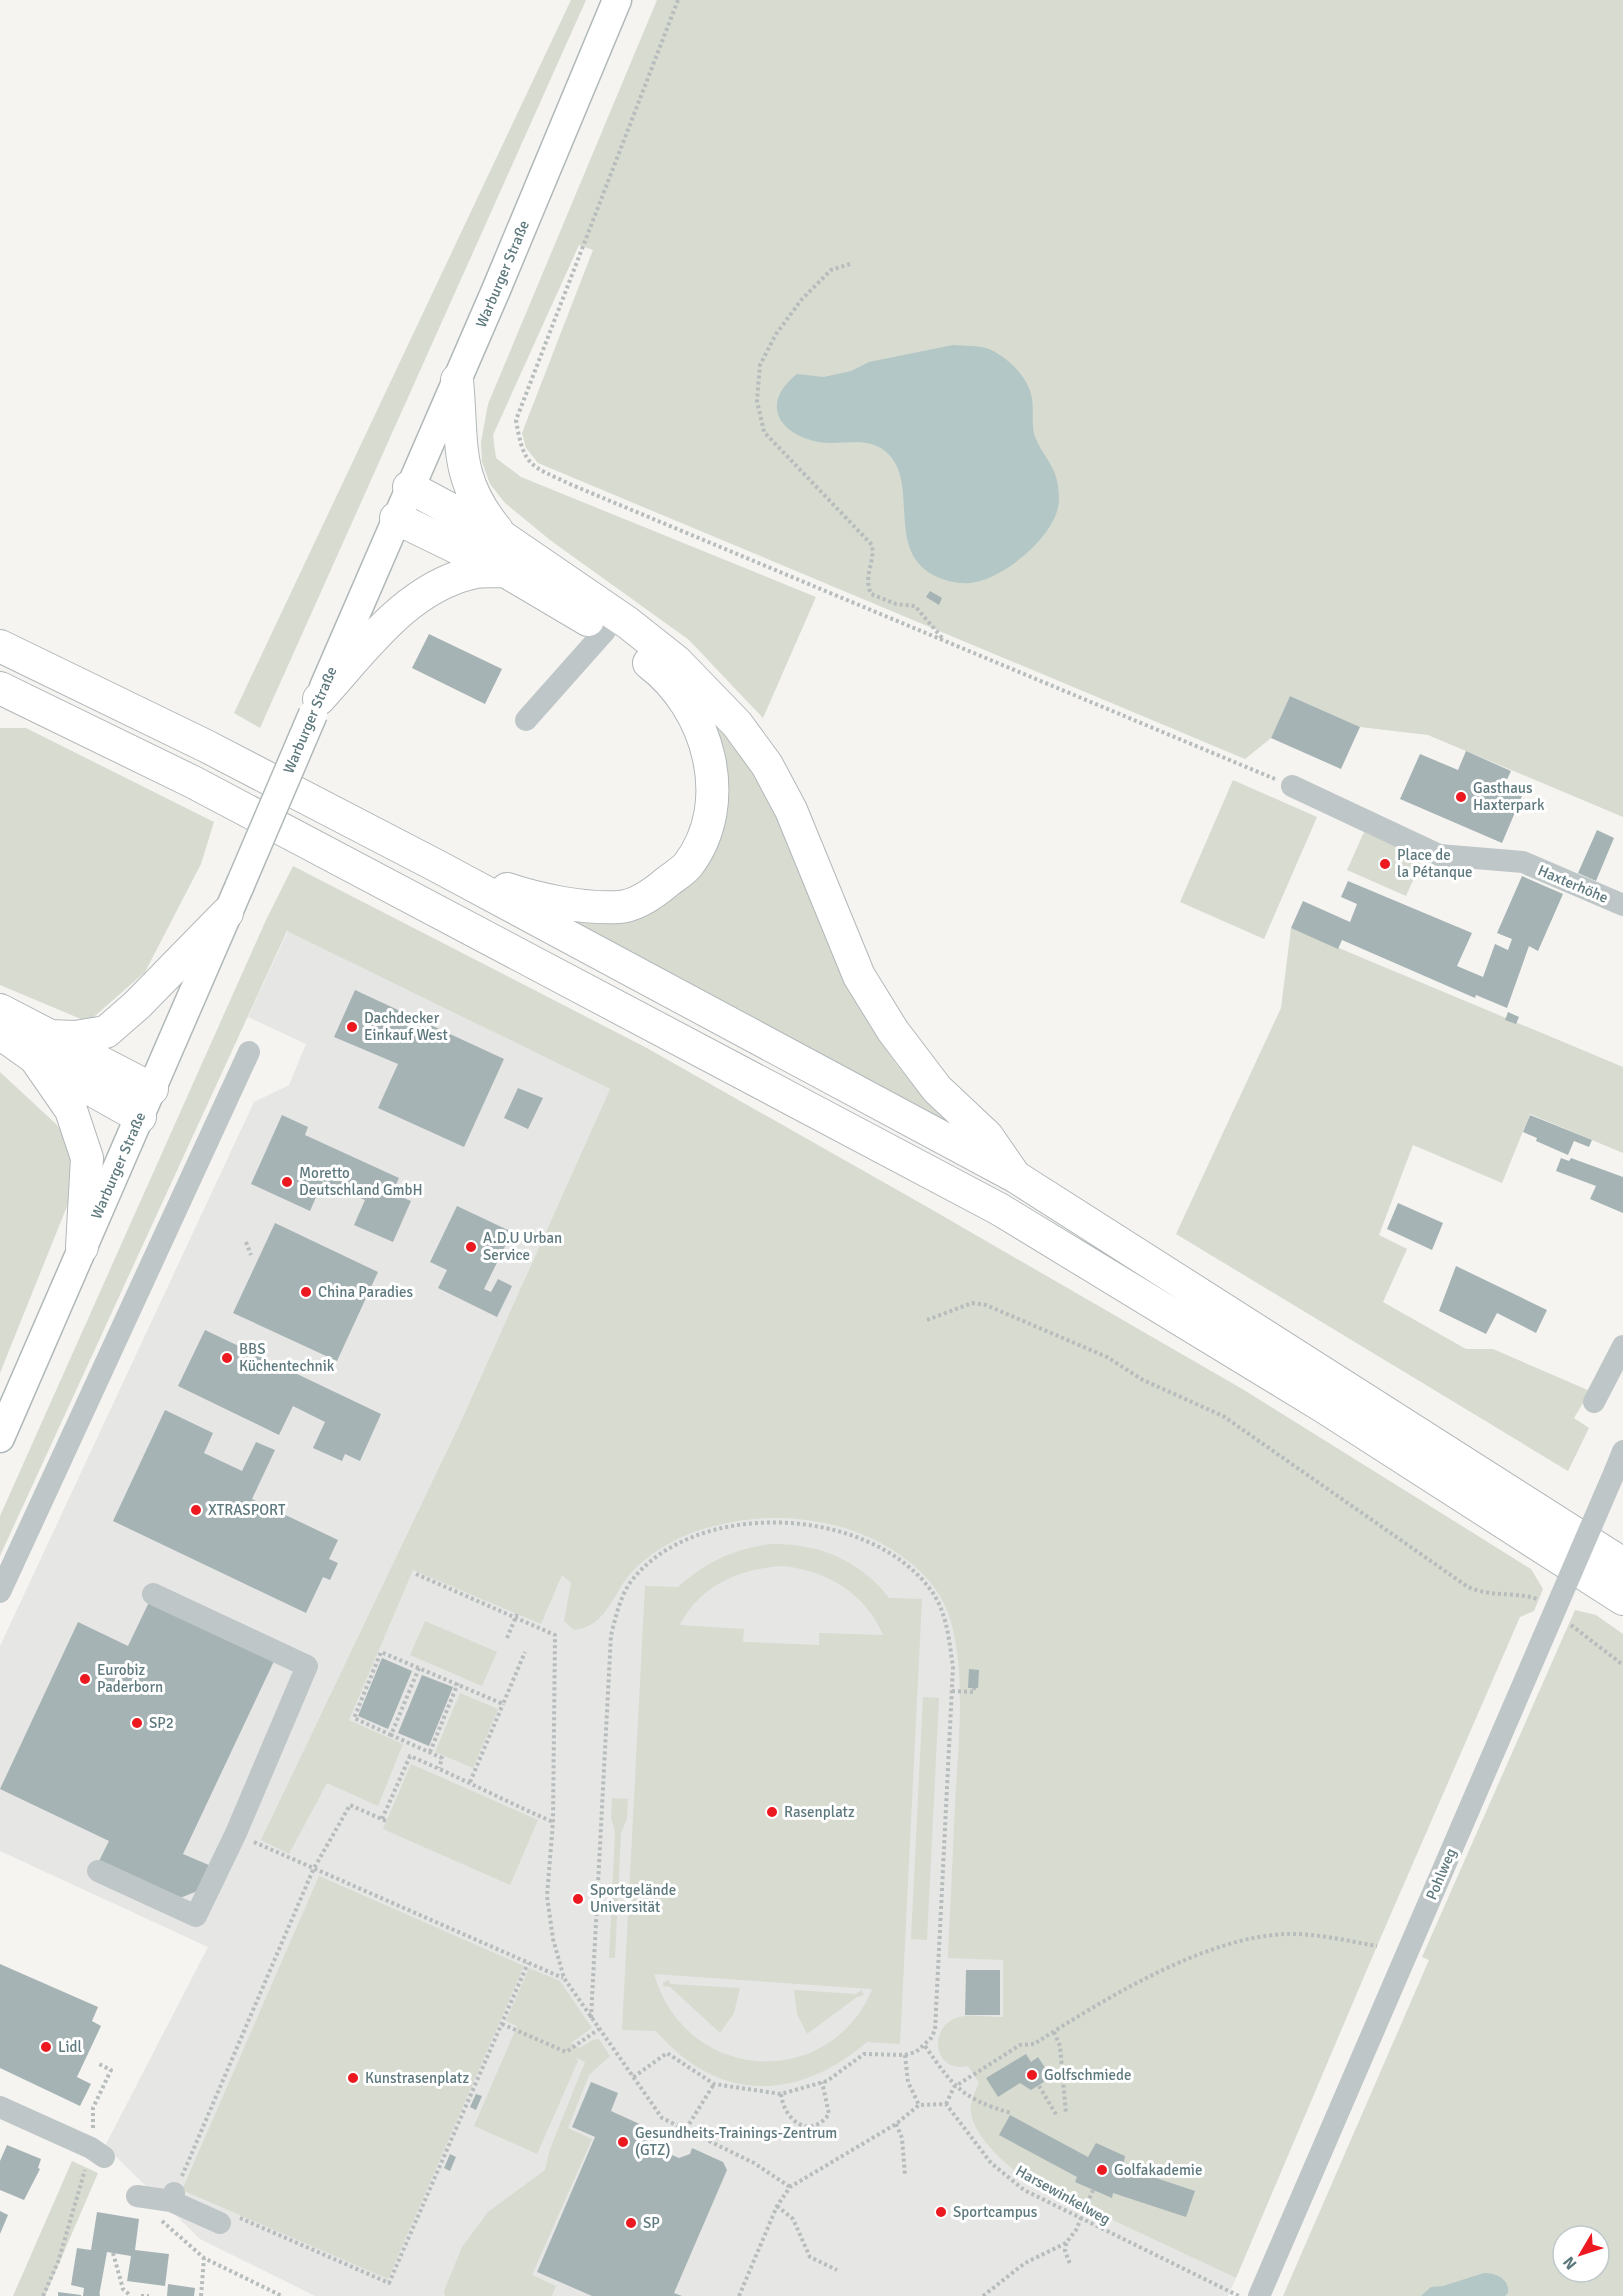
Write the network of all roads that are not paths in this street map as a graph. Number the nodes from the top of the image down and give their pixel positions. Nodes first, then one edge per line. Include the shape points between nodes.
1 (617, 0) edge
2 (457, 381) junction
3 (409, 487) junction
4 (396, 518) junction
5 (504, 537) junction
6 (505, 571) junction
7 (605, 631) junction
8 (0, 646) edge
9 (0, 688) edge
10 (316, 706) junction
11 (0, 709) edge
12 (57, 718) junction
13 (526, 720) dead end
14 (1292, 786) road end
15 (437, 866) junction
16 (234, 899) junction
17 (1623, 905) edge
18 (0, 1010) edge
19 (0, 1033) edge
20 (42, 1047) junction
21 (249, 1052) dead end
22 (153, 1089) junction
23 (140, 1117) junction
24 (1016, 1178) junction
25 (82, 1247) junction
26 (1623, 1346) edge
27 (1594, 1402) dead end
28 (0, 1438) edge
29 (1619, 1461) edge
30 (1623, 1564) edge
31 (0, 1592) edge
32 (153, 1594) dead end
33 (1623, 1599) edge
34 (98, 1871) dead end
35 (0, 2107) edge
36 (98, 2152) road end
37 (137, 2196) dead end
38 (226, 2219) road end
39 (1258, 2296) edge

1 - 2 main road, Warburger Straße
2 - 3 main road, Warburger Straße
2 - 5 highway via 466,477 474,497
3 - 4 main road, Warburger Straße
3 - 5 highway
4 - 6 highway
4 - 10 main road, Warburger Straße
5 - 24 highway via 628,622 676,661 737,724 767,765 791,810 859,976 870,994 936,1089 987,1136
6 - 7 highway
6 - 10 highway via 475,572 447,580 422,594 399,612
7 - 13 street
7 - 15 highway via 656,668 695,714 710,761 714,796 705,835 687,866 650,895 620,907 544,901
8 - 15 highway via 206,746
9 - 12 highway
10 - 16 main road, Warburger Straße, bridge
11 - 12 highway
12 - 33 highway via 193,782 999,1209 1324,1407
14 - 17 street, Haxterhöhe via 1440,855 1523,862
15 - 24 highway
16 - 20 highway via 106,1032
16 - 22 main road, Warburger Straße
18 - 20 highway
19 - 20 highway
20 - 22 highway
20 - 23 highway
20 - 25 highway via 71,1110 87,1158
21 - 31 street
22 - 23 main road, Warburger Straße
23 - 25 main road, Warburger Straße
24 - 30 highway
25 - 28 main road, Warburger Straße
26 - 27 street
29 - 39 street, Pohlweg, bridge
32 - 34 street via 307,1666 196,1916
35 - 36 street
37 - 38 street via 173,2197

